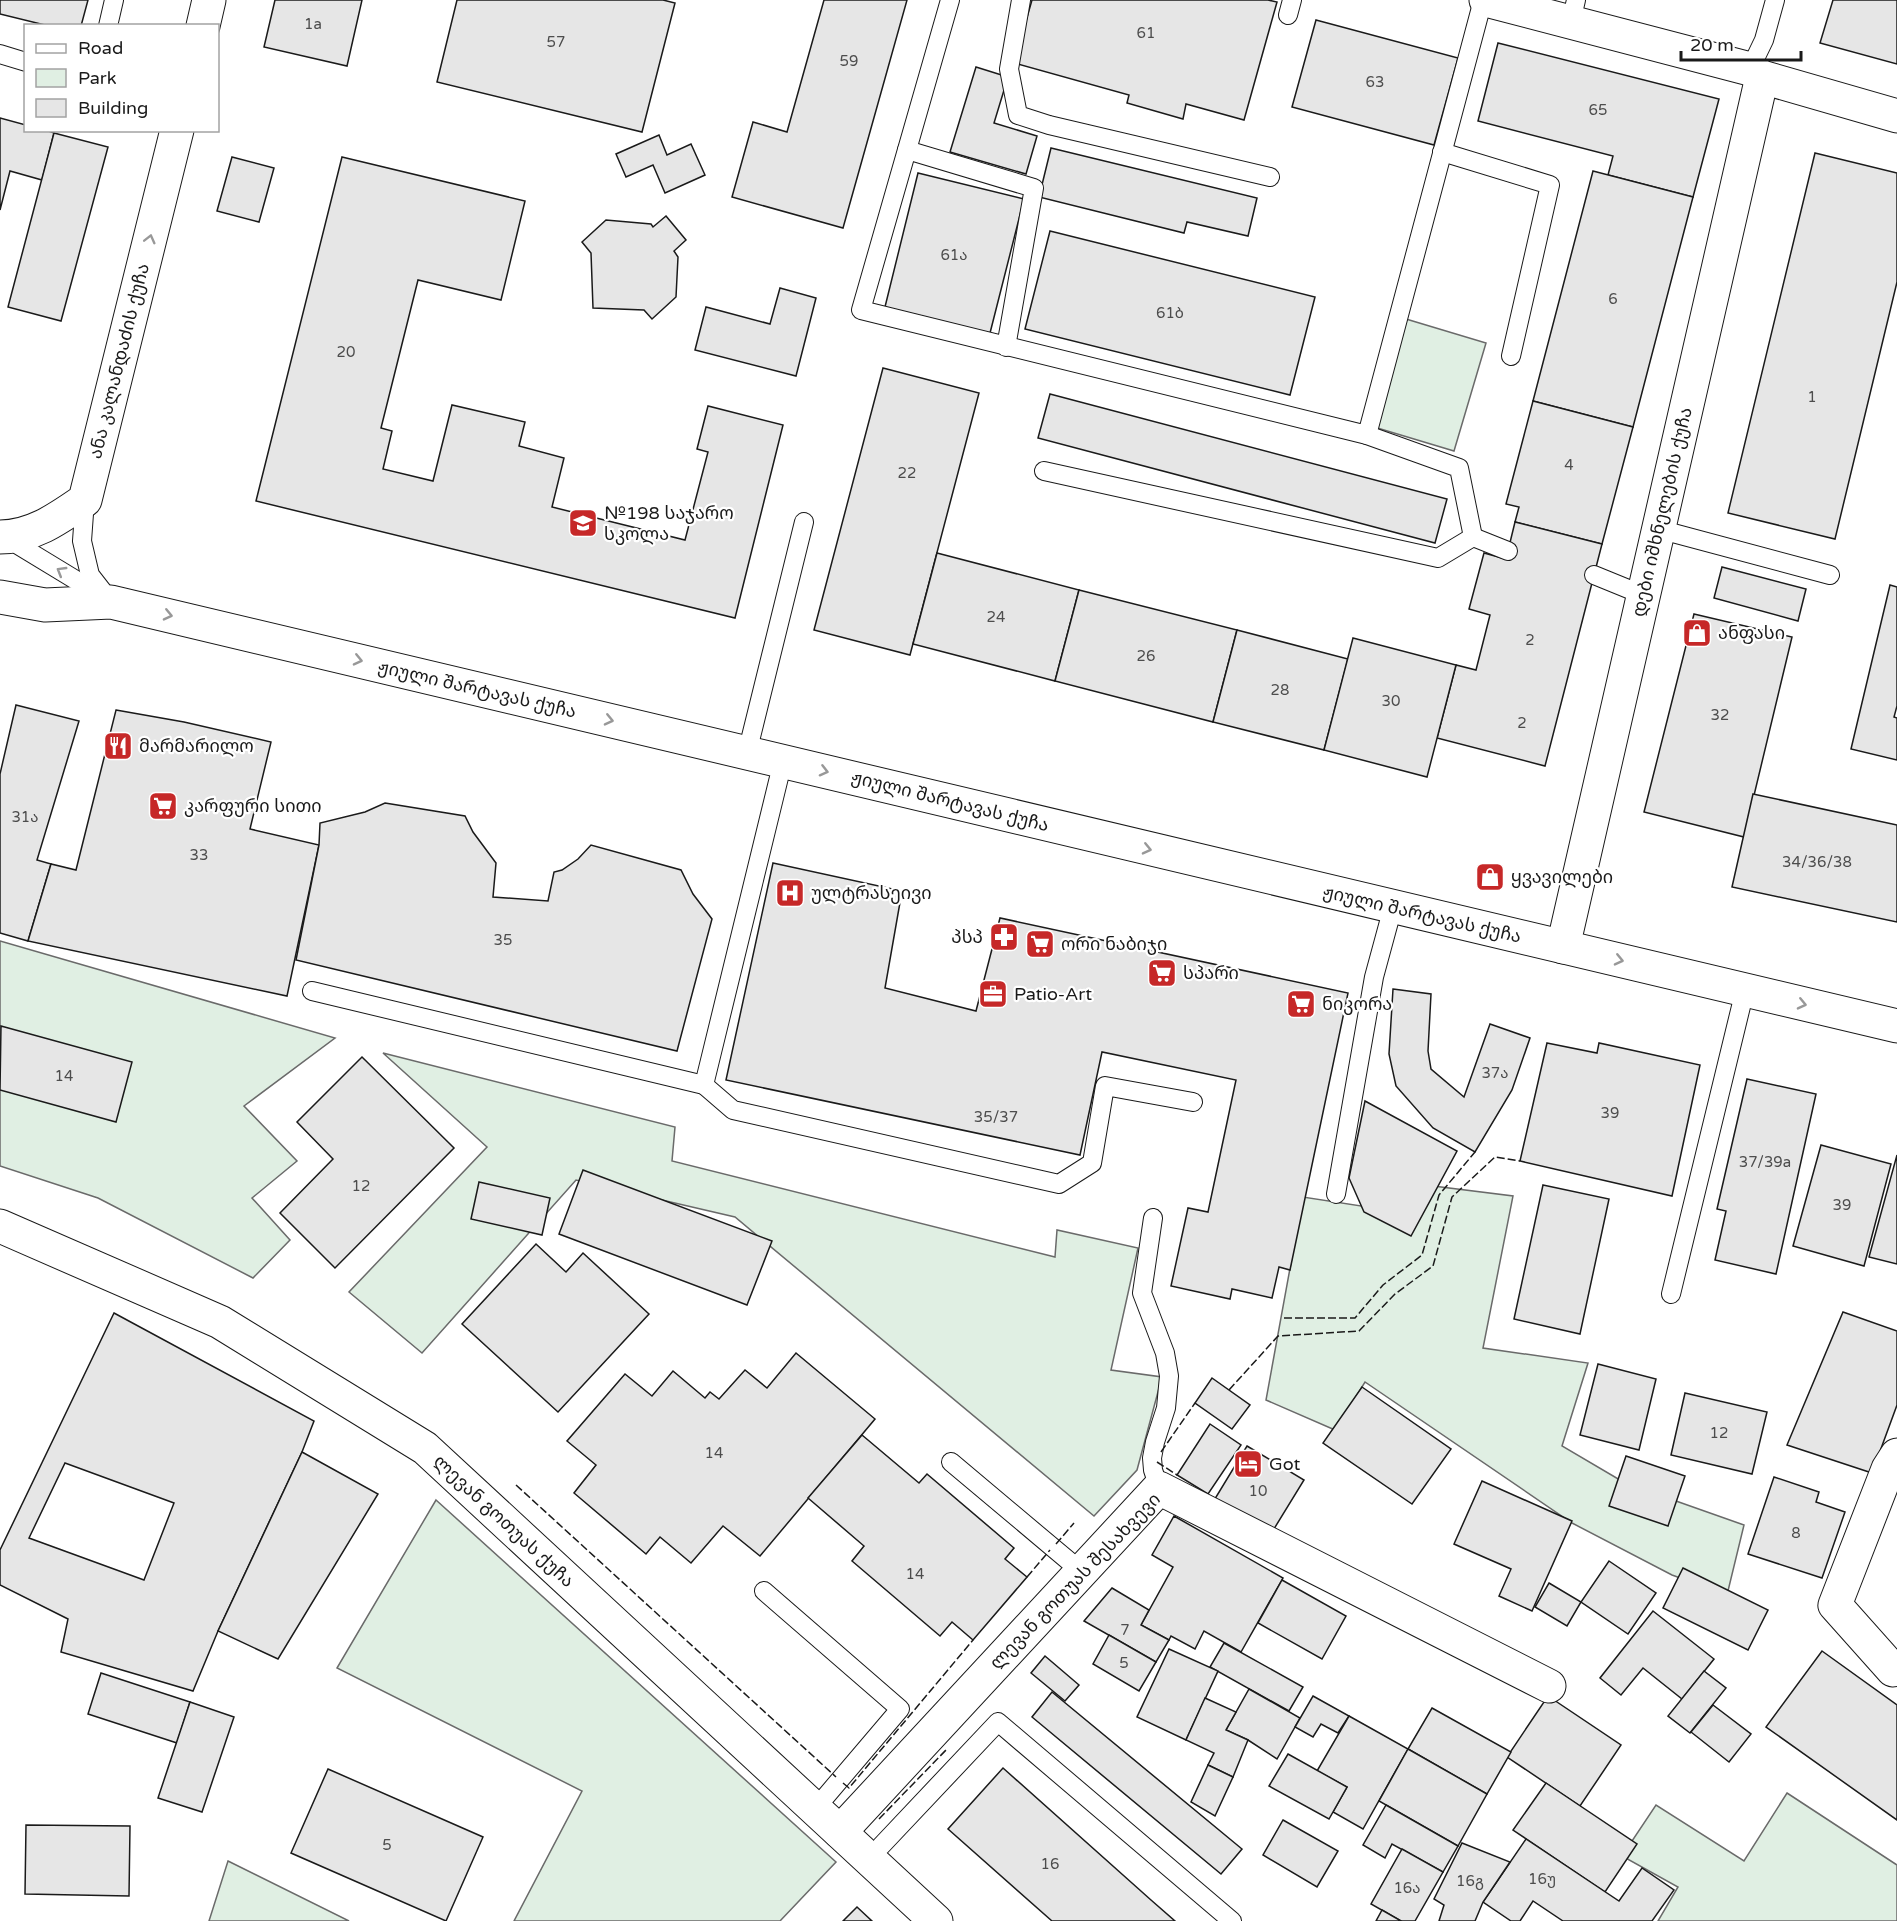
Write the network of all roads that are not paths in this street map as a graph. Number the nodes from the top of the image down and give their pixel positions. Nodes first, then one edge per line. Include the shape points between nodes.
1 (114, 0) edge
2 (209, 0) edge
3 (950, 0) edge
4 (1022, 0) edge
5 (1485, 0) edge
6 (1775, 0) edge
7 (1573, 11) edge
8 (108, 24) edge
9 (203, 24) edge
10 (0, 54) edge
11 (24, 61) edge
12 (1756, 74) junction
13 (1897, 116) edge
14 (177, 132) edge
15 (907, 150) junction
16 (1442, 153) junction
17 (1270, 177) dead end
18 (1006, 347) junction
19 (1511, 356) dead end
20 (1367, 435) junction
21 (1044, 471) dead end
22 (85, 500) junction
23 (804, 522) dead end
24 (1658, 529) junction
25 (2, 537) edge
26 (1473, 537) junction
27 (1508, 551) dead end
28 (1594, 575) dead end
29 (1830, 575) dead end
30 (1643, 595) junction
31 (0, 597) edge
32 (111, 602) junction
33 (747, 753) junction
34 (783, 761) junction
35 (1393, 907) junction
36 (1563, 947) junction
37 (1745, 990) junction
38 (312, 991) dead end
39 (1897, 1026) edge
40 (704, 1085) junction
41 (1193, 1102) dead end
42 (1336, 1194) dead end
43 (1154, 1218) dead end
44 (0, 1226) edge
45 (1671, 1294) dead end
46 (1897, 1455) edge
47 (951, 1462) dead end
48 (1159, 1488) junction
49 (1082, 1572) junction
50 (764, 1591) dead end
51 (1893, 1670) dead end
52 (1549, 1686) dead end
53 (815, 1809) junction
54 (840, 1832) junction
55 (881, 1846) dead end
56 (936, 1921) edge
57 (1232, 1921) edge

1 - 8 lane
2 - 9 street
3 - 15 lane
4 - 17 lane via 1009,69 1018,115
5 - 7 street
5 - 16 lane
6 - 12 lane
7 - 12 street
10 - 11 lane
12 - 13 street
12 - 24 street, დები იშხნელების ქუჩა
22 -> 14 street, ანა კალანდაძის ქუჩა
15 - 18 lane via 1034,188
15 - 18 lane via 861,310
16 - 19 lane via 1550,186
16 - 20 lane
18 - 20 lane
20 - 26 lane via 1460,468
21 - 26 lane via 1438,558
22 - 25 street via 33,532
22 - 32 lane via 82,541 90,575
23 - 33 lane
24 - 29 lane
24 - 30 street, დები იშხნელების ქუჩა
32 -> 25 lane
26 - 27 lane
28 - 30 lane
30 - 36 street, დები იშხნელების ქუჩა
31 - 32 street, ჟიული შარტავას ქუჩა via 45,605
32 -> 33 street, ჟიული შარტავას ქუჩა
33 - 34 street, ჟიული შარტავას ქუჩა
34 -> 35 street, ჟიული შარტავას ქუჩა
34 - 40 lane
35 - 36 street, ჟიული შარტავას ქუჩა
35 - 42 lane via 1374,977
36 -> 37 street, ჟიული შარტავას ქუჩა
37 -> 39 street, ჟიული შარტავას ქუჩა
37 - 45 lane
38 - 40 lane
40 - 41 lane via 733,1110 1059,1184 1092,1163 1105,1086
43 - 48 lane via 1142,1293 1165,1353 1169,1376 1166,1408 1152,1458
44 - 53 street, ლევან გოთუას ქუჩა via 220,1322 425,1448
46 - 51 street via 1888,1468 1834,1605
47 - 49 lane
48 - 49 street, ლევან გოთუას შესახვევი
48 - 52 street, ლევან გოთუას შესახვევი
49 - 54 street, ლევან გოთუას შესახვევი
50 - 53 lane via 900,1709
53 - 54 street, ლევან გოთუას ქუჩა
54 - 56 street, ლევან გოთუას ქუჩა
55 - 57 lane via 998,1722

